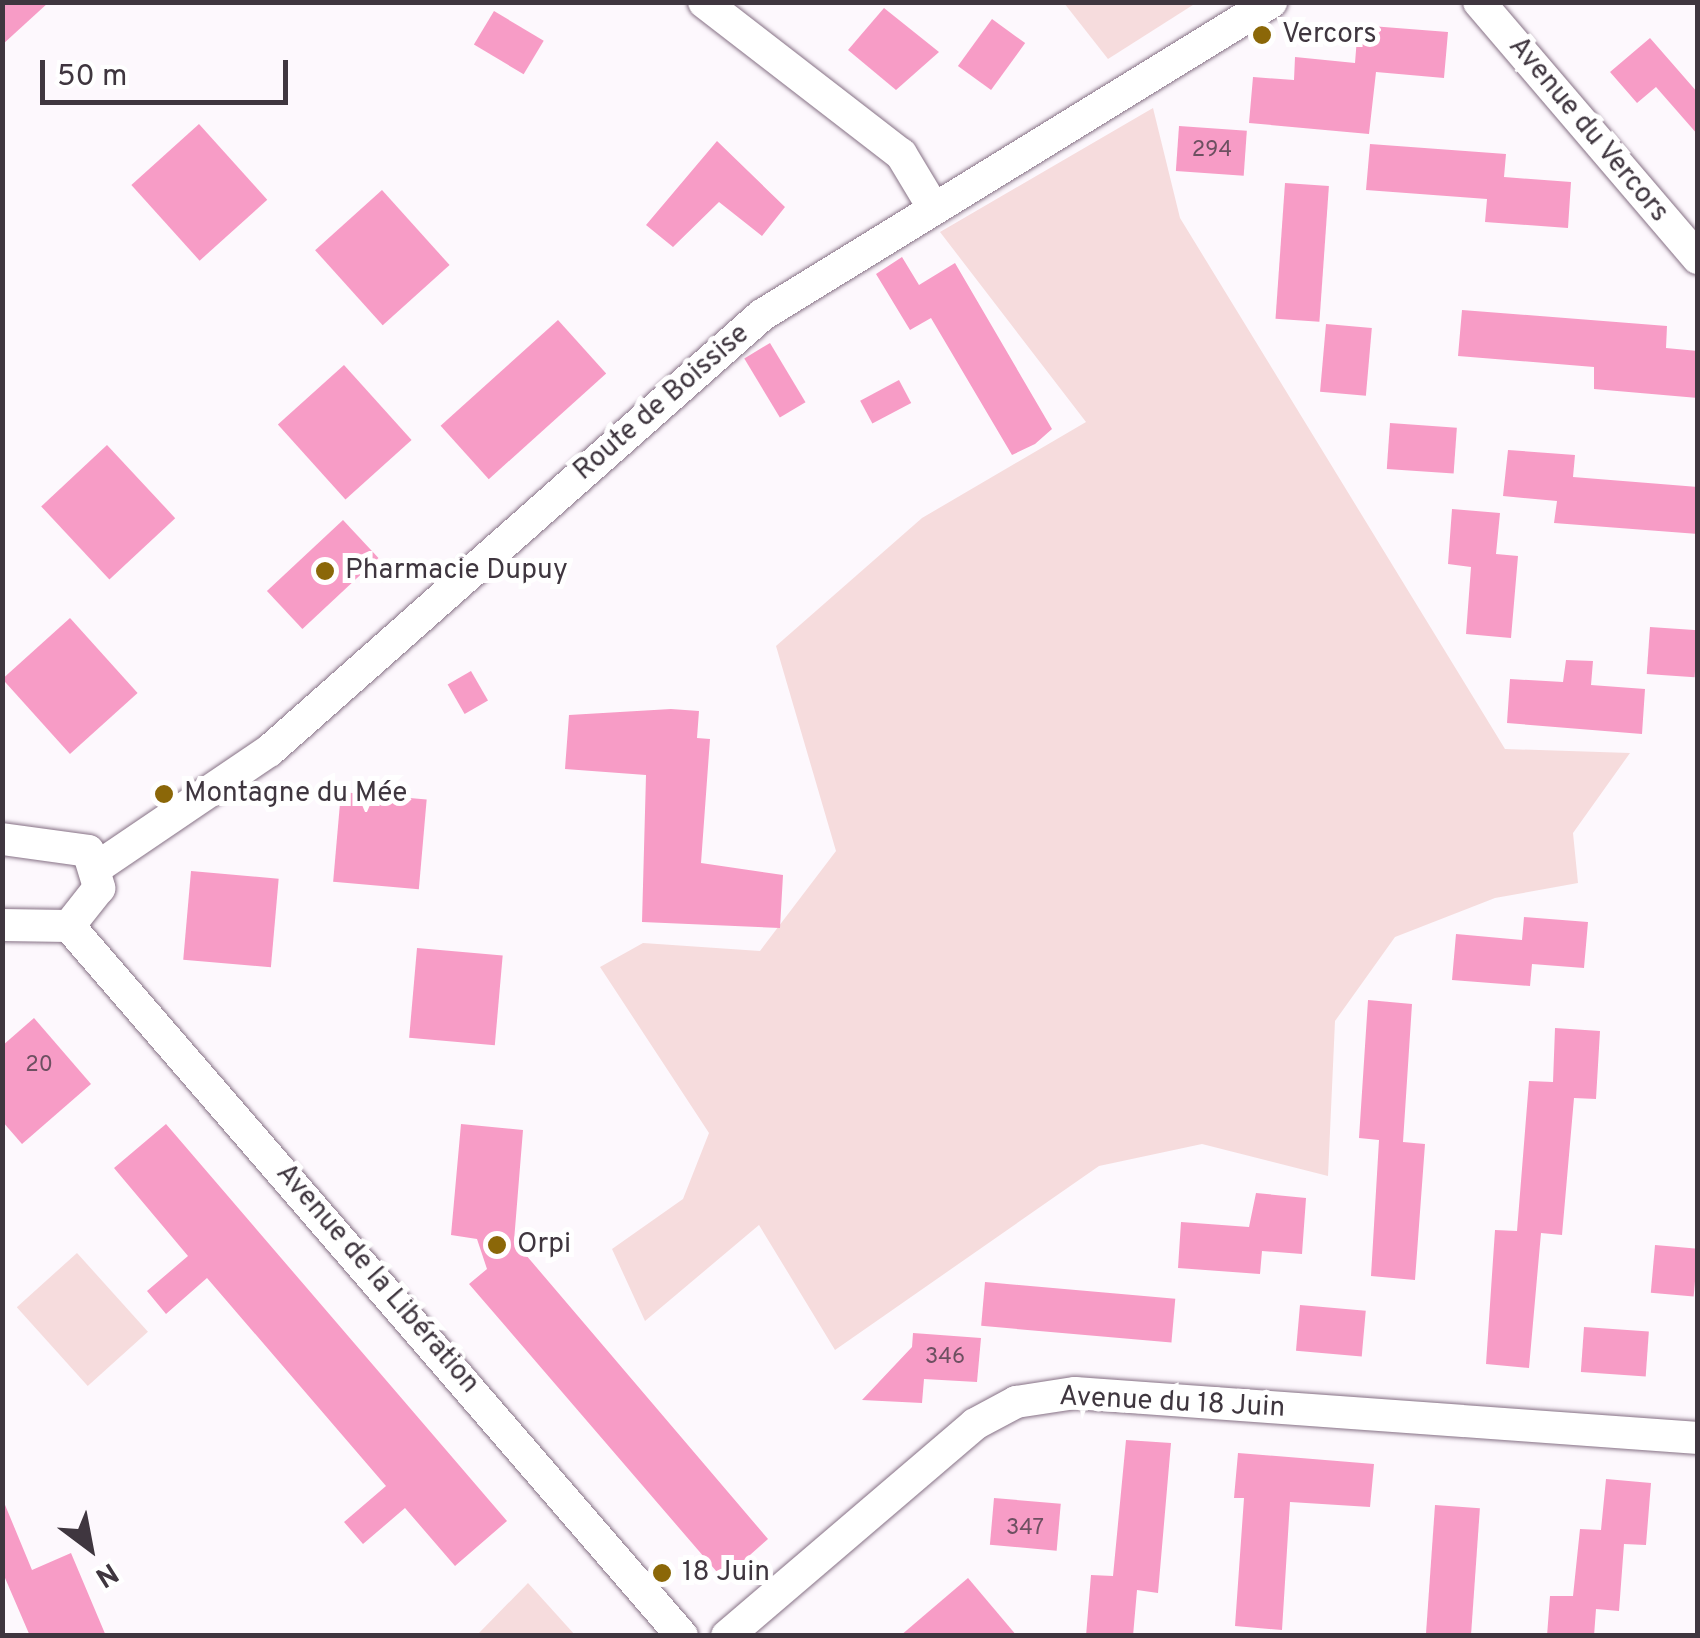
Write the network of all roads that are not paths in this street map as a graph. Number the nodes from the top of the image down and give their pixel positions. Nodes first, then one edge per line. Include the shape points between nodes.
1 (704, 2) edge
2 (1271, 2) edge
3 (1479, 2) edge
4 (934, 209) junction
5 (1698, 258) edge
6 (2, 839) edge
7 (98, 866) junction
8 (2, 925) edge
9 (69, 926) junction
10 (1698, 1438) edge
11 (682, 1636) edge
12 (727, 1636) edge

1 - 4 street via 901,154
2 - 4 street, Route de Boissise
3 - 5 street, Avenue du Vercors
4 - 7 street, Route de Boissise via 762,315 268,751
6 - 7 street via 66,842
7 - 9 street via 92,908
8 - 9 street
9 - 11 street, Avenue de la Libération
10 - 12 street, Avenue du 18 Juin via 1094,1394 1016,1402 975,1424

